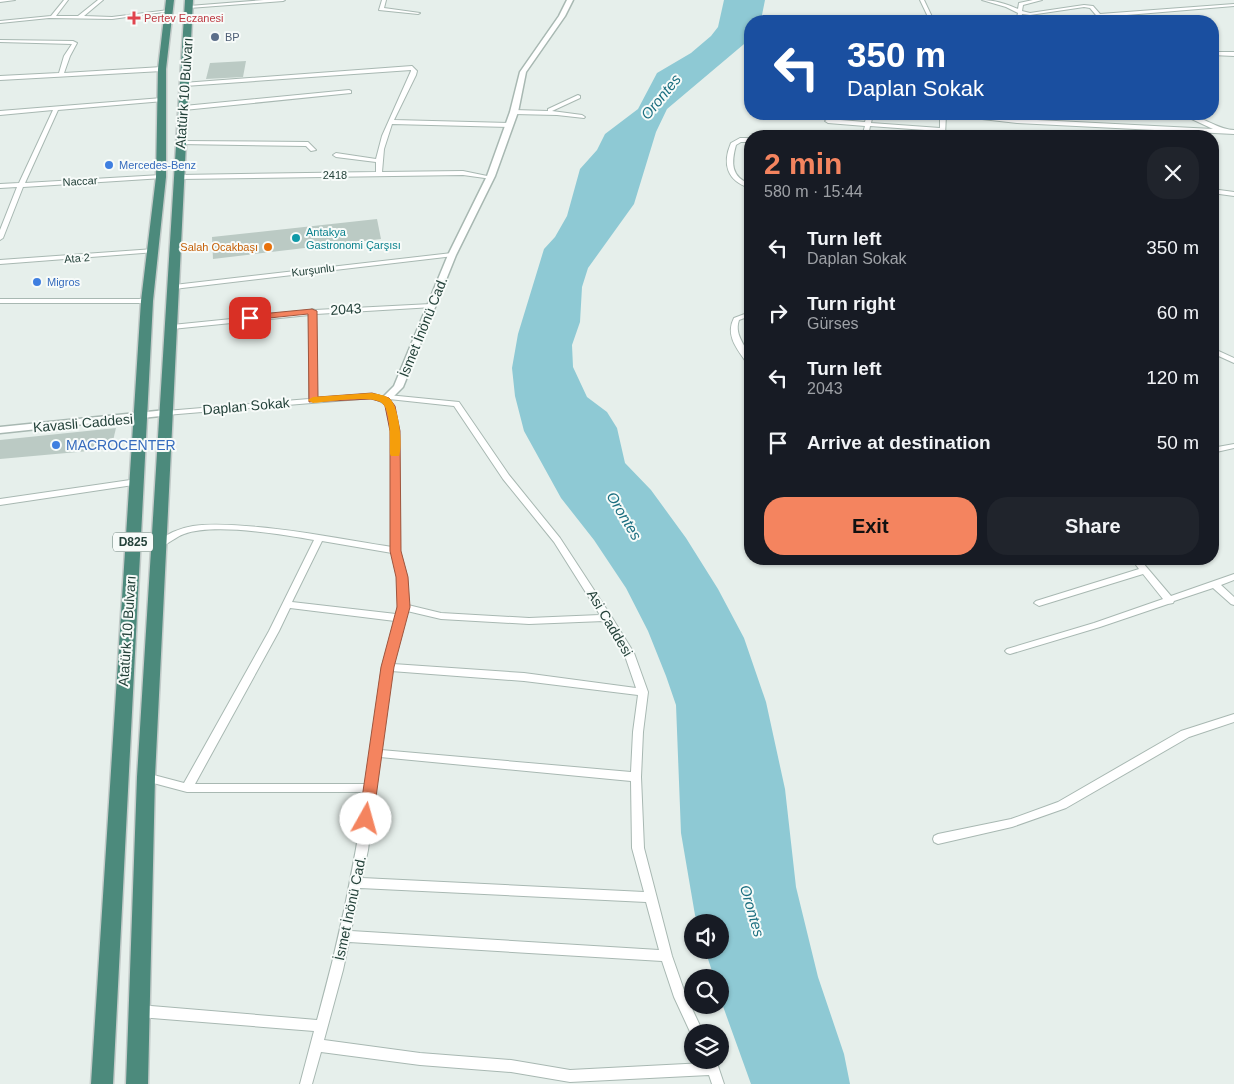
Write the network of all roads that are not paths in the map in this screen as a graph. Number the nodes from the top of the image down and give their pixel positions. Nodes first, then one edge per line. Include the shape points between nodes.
1 (13, 0) edge
2 (66, 0) edge
3 (101, 0) edge
4 (244, 0) edge
5 (284, 0) edge
6 (384, 0) edge
7 (570, 0) edge
8 (922, 0) edge
9 (984, 0) edge
10 (1040, 0) edge
11 (0, 1) edge
12 (238, 2) junction
13 (189, 4) edge
14 (169, 5) edge
15 (1234, 5) edge
16 (1020, 12) junction
17 (418, 13) dead end
18 (929, 15) edge
19 (1019, 15) edge
20 (1098, 15) edge
21 (1111, 15) edge
22 (52, 17) junction
23 (79, 17) junction
24 (0, 22) edge
25 (0, 42) edge
26 (1219, 53) edge
27 (1234, 54) edge
28 (162, 69) junction
29 (61, 75) junction
30 (0, 78) edge
31 (185, 84) junction
32 (349, 92) dead end
33 (578, 97) dead end
34 (162, 100) junction
35 (184, 108) junction
36 (56, 109) junction
37 (514, 112) junction
38 (541, 112) junction
39 (0, 113) edge
40 (582, 117) dead end
41 (869, 120) edge
42 (1014, 120) edge
43 (1197, 120) edge
44 (828, 121) dead end
45 (392, 122) junction
46 (1033, 122) joint
47 (868, 124) junction
48 (509, 126) junction
49 (866, 130) edge
50 (917, 130) edge
51 (1186, 130) edge
52 (1219, 132) edge
53 (1224, 132) junction
54 (1234, 132) edge
55 (744, 140) edge
56 (181, 143) junction
57 (313, 150) dead end
58 (336, 155) dead end
59 (379, 161) junction
60 (379, 175) junction
61 (161, 177) junction
62 (180, 177) junction
63 (490, 178) junction
64 (744, 183) edge
65 (21, 185) junction
66 (0, 186) edge
67 (1219, 193) edge
68 (1234, 194) edge
69 (0, 238) edge
70 (154, 251) junction
71 (452, 255) junction
72 (0, 262) edge
73 (174, 287) junction
74 (0, 301) edge
75 (147, 301) junction
76 (431, 306) junction
77 (312, 311) junction
78 (744, 316) edge
79 (172, 327) junction
80 (744, 352) edge
81 (1219, 354) edge
82 (1234, 361) edge
83 (386, 398) junction
84 (313, 400) junction
85 (166, 413) junction
86 (140, 417) junction
87 (0, 430) edge
88 (1234, 446) edge
89 (1219, 449) edge
90 (137, 482) junction
91 (0, 502) edge
92 (319, 538) junction
93 (160, 544) junction
94 (396, 551) junction
95 (1234, 578) edge
96 (1215, 584) junction
97 (1170, 601) junction
98 (1234, 602) edge
99 (1039, 603) dead end
100 (287, 605) junction
101 (404, 607) junction
102 (401, 618) junction
103 (608, 618) junction
104 (1010, 650) dead end
105 (387, 667) junction
106 (644, 692) junction
107 (1234, 718) edge
108 (375, 753) junction
109 (146, 777) junction
110 (636, 777) junction
111 (187, 788) junction
112 (370, 788) junction
113 (938, 839) dead end
114 (356, 883) junction
115 (650, 896) junction
116 (343, 936) junction
117 (666, 956) junction
118 (139, 1011) junction
119 (693, 1024) edge
120 (321, 1026) junction
121 (316, 1045) junction
122 (684, 1067) edge
123 (713, 1069) edge
124 (102, 1084) edge
125 (137, 1084) edge
126 (306, 1084) edge
127 (718, 1084) edge

1 - 11 street
2 - 22 street
3 - 23 street
4 - 12 street
5 - 12 street
6 - 17 street via 381,10
7 - 37 street, İsmet İnönü Cad. via 523,72
8 - 18 street
9 - 16 street
10 - 16 street via 1021,4
12 - 13 street
13 - 31 highway, Atatürk 10 Bulvarı / D825
14 - 23 street via 112,18
14 - 28 highway, Atatürk 10 Bulvarı / D825
15 - 21 street
16 - 19 street
16 - 20 street via 1030,14 1084,6
22 - 23 street
22 - 24 street
25 - 29 street via 73,42 75,44
26 - 27 street
28 - 29 street
28 - 34 highway, Atatürk 10 Bulvarı / D825
29 - 30 street
31 - 35 highway, Atatürk 10 Bulvarı / D825
31 - 45 street via 412,68 414,71
32 - 35 street
33 - 38 street via 560,107
34 - 36 street
34 - 61 highway, Atatürk 10 Bulvarı / D825
35 - 56 highway, Atatürk 10 Bulvarı / D825
36 - 39 street
36 - 65 street
37 - 38 street
37 - 48 street, İsmet İnönü Cad.
38 - 40 street
41 - 47 street
42 - 46 street
43 - 53 street
44 - 47 street
45 - 48 street
45 - 59 street via 384,136
46 - 51 street
47 - 49 street
47 - 50 street
48 - 63 street, İsmet İnönü Cad.
52 - 53 street
53 - 54 street
55 - 64 street via 733,144 730,168 736,179
56 - 57 street via 308,144
56 - 62 highway, Atatürk 10 Bulvarı / D825
58 - 59 street
59 - 60 street
60 - 62 street, 2418
60 - 63 street, 2418 via 464,173
61 - 65 street, Naccar
61 - 70 highway, Atatürk 10 Bulvarı / D825
62 - 73 highway, Atatürk 10 Bulvarı / D825
63 - 71 street, İsmet İnönü Cad.
65 - 66 street, Naccar
65 - 69 street
67 - 68 street
70 - 72 street, Ata 2
70 - 75 highway, Atatürk 10 Bulvarı / D825
71 - 73 street, Kurşunlu
71 - 76 street, İsmet İnönü Cad.
73 - 79 highway, Atatürk 10 Bulvarı / D825
74 - 75 street
75 - 86 highway, Atatürk 10 Bulvarı / D825
76 - 77 street, 2043
76 - 83 street, İsmet İnönü Cad. via 398,387
77 - 79 street, 2043
77 - 84 street
78 - 80 street via 736,319 734,328 737,342
79 - 85 highway, Atatürk 10 Bulvarı / D825
81 - 82 street
83 - 84 street, Daplan Sokak
83 - 94 street, İsmet İnönü Cad. via 395,431
83 - 103 street, Asi Caddesi via 456,404 506,477 557,540
84 - 85 street, Daplan Sokak
85 - 86 street, Kavasli Caddesi
85 - 93 highway, Atatürk 10 Bulvarı / D825
86 - 87 street, Kavasli Caddesi
86 - 90 highway, Atatürk 10 Bulvarı / D825
88 - 89 street
90 - 91 street
90 - 124 highway, Atatürk 10 Bulvarı / D825
92 - 93 street via 211,528 181,532
92 - 94 street
92 - 100 street
93 - 109 highway, Atatürk 10 Bulvarı / D825
94 - 101 street, İsmet İnönü Cad.
95 - 96 street
96 - 97 street
96 - 98 street
97 - 99 street via 1142,568
97 - 104 street
100 - 102 street
100 - 111 street
101 - 102 street, İsmet İnönü Cad.
101 - 103 street via 451,617 529,621
102 - 105 street, İsmet İnönü Cad.
103 - 106 street, Asi Caddesi via 630,653
105 - 106 street via 524,677
105 - 108 street, İsmet İnönü Cad.
106 - 110 street, Asi Caddesi
107 - 113 street via 1185,734 1062,805 1012,823
108 - 110 street
108 - 112 street, İsmet İnönü Cad.
109 - 111 street
109 - 118 highway, Atatürk 10 Bulvarı / D825
110 - 115 street, Asi Caddesi via 638,848
111 - 112 street
112 - 114 street, İsmet İnönü Cad.
114 - 115 street
114 - 116 street, İsmet İnönü Cad.
115 - 117 street, Asi Caddesi
116 - 117 street
116 - 120 street, İsmet İnönü Cad.
117 - 119 street, Asi Caddesi
118 - 120 street
118 - 125 highway, Atatürk 10 Bulvarı / D825
120 - 121 street, İsmet İnönü Cad.
121 - 122 street via 420,1059 511,1066 570,1076
121 - 126 street, İsmet İnönü Cad.
123 - 127 street

